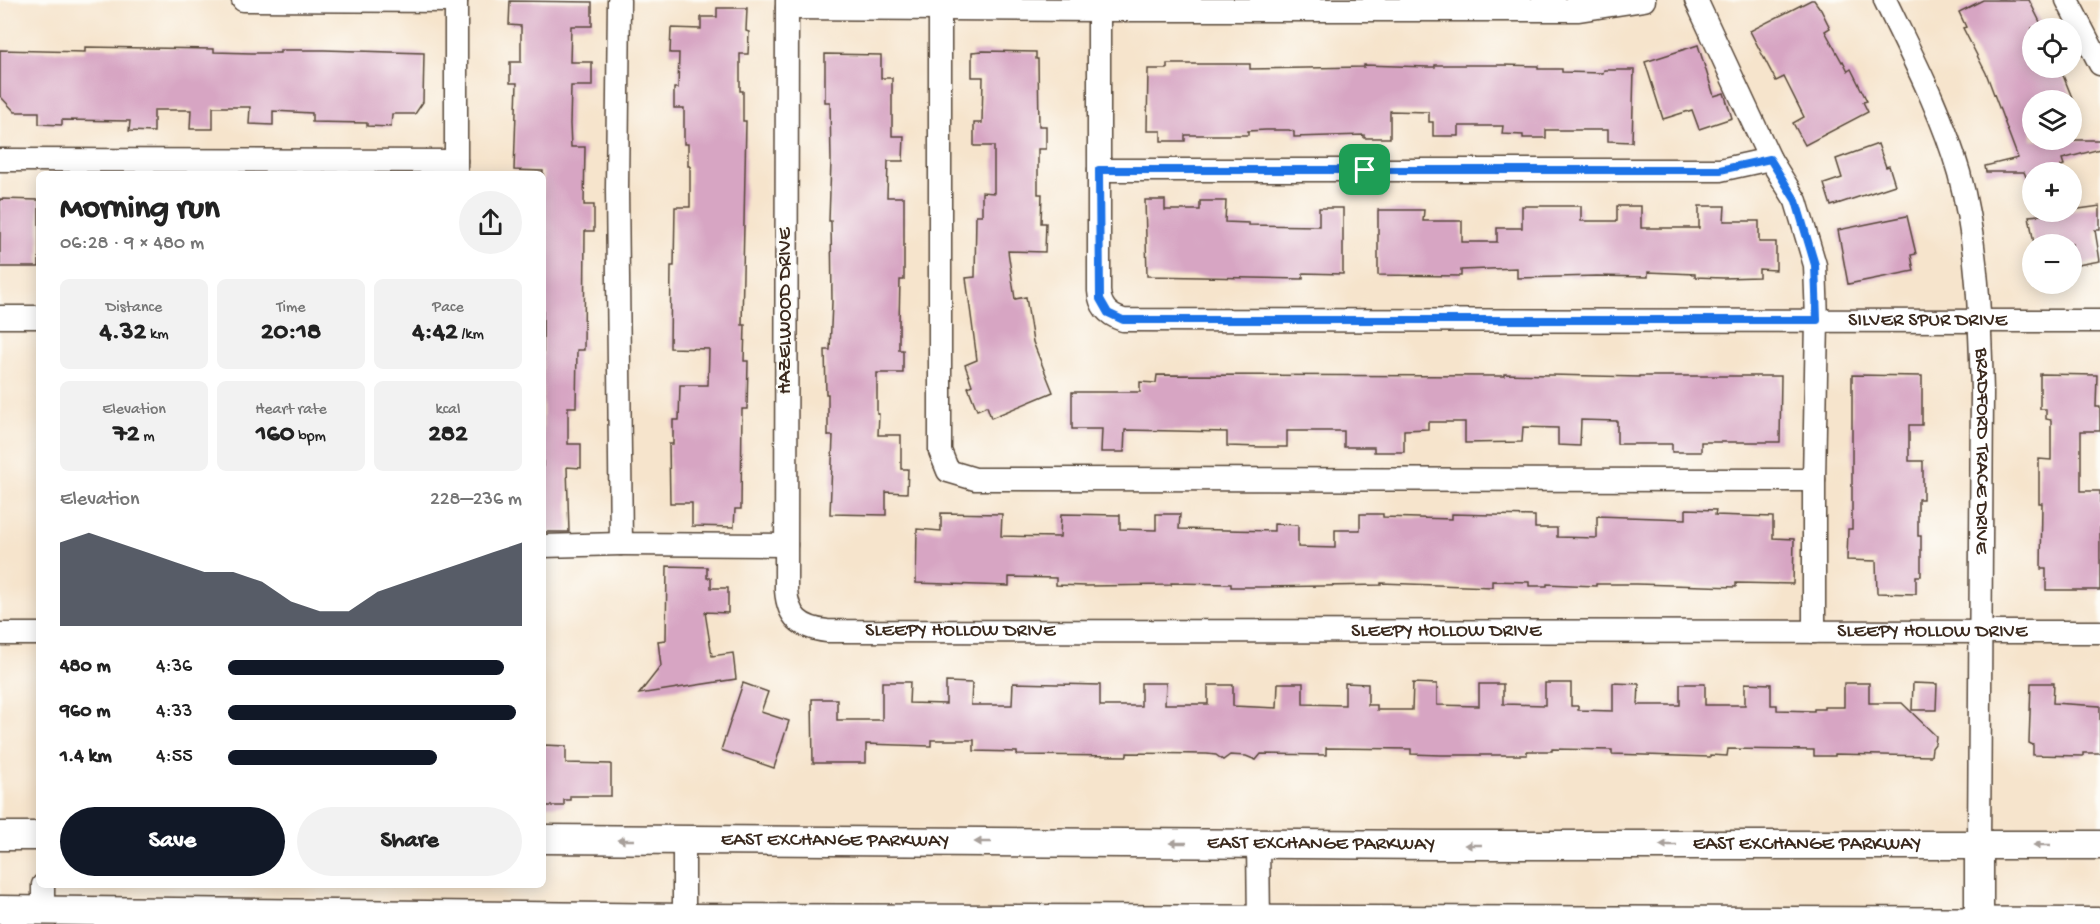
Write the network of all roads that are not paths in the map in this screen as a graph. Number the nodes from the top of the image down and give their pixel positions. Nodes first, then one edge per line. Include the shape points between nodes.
1 (243, 0) edge
2 (619, 0) edge
3 (1644, 0) edge
4 (1696, 0) edge
5 (1885, 0) edge
6 (2067, 0) edge
7 (456, 1) edge
8 (787, 4) edge
9 (940, 4) edge
10 (1099, 5) edge
11 (1259, 5) edge
12 (1414, 5) edge
13 (2100, 64) edge
14 (1770, 159) junction
15 (0, 160) edge
16 (456, 168) edge
17 (1099, 170) junction
18 (0, 317) edge
19 (36, 317) edge
20 (1817, 320) junction
21 (1980, 320) junction
22 (2100, 321) edge
23 (1814, 480) junction
24 (621, 544) junction
25 (786, 545) junction
26 (546, 546) edge
27 (796, 618) joint
28 (1814, 632) junction
29 (1980, 632) junction
30 (2100, 632) edge
31 (0, 634) edge
32 (36, 634) edge
33 (0, 836) edge
34 (36, 836) edge
35 (546, 839) edge
36 (684, 840) junction
37 (1258, 844) junction
38 (2100, 845) edge
39 (1979, 846) junction
40 (43, 898) edge
41 (0, 910) edge
42 (590, 921) edge
43 (684, 921) edge
44 (841, 921) edge
45 (1259, 922) edge
46 (2100, 922) edge
47 (1979, 923) edge

1 - 7 street
2 - 24 street
3 - 12 street via 1579,10
4 - 14 street
5 - 21 street, BRADFORD TRACE DRIVE via 1943,127 1959,173 1971,227
6 - 13 street
7 - 16 street
8 - 9 street
8 - 25 street, HAZELWOOD DRIVE
9 - 10 street
9 - 23 street via 940,451 948,471 975,479
10 - 11 street
10 - 17 street
11 - 12 street
14 - 17 street via 1720,170
14 - 20 street via 1796,201 1815,265
15 - 16 street
17 - 20 street, SILVER SPUR DRIVE via 1100,299 1108,313 1123,320
18 - 19 street
20 - 21 street, SILVER SPUR DRIVE
20 - 23 street
21 - 22 street, SILVER SPUR DRIVE
21 - 29 street, BRADFORD TRACE DRIVE
23 - 28 street
24 - 25 street
24 - 26 street
25 - 27 street, HAZELWOOD DRIVE via 787,603
27 - 28 street, SLEEPY HOLLOW DRIVE via 814,630 827,631
28 - 29 street, SLEEPY HOLLOW DRIVE
29 - 30 street, SLEEPY HOLLOW DRIVE
29 - 39 street, BRADFORD TRACE DRIVE
31 - 32 street
33 - 34 main road
36 -> 35 main road, EAST EXCHANGE PARKWAY
37 -> 36 main road, EAST EXCHANGE PARKWAY
36 - 43 street
39 -> 37 main road, EAST EXCHANGE PARKWAY
37 - 45 street
38 -> 39 main road, EAST EXCHANGE PARKWAY
39 - 47 main road
40 - 41 main road
40 - 42 main road
42 - 43 main road
43 - 44 main road
44 - 45 main road
45 - 47 main road
46 - 47 main road

